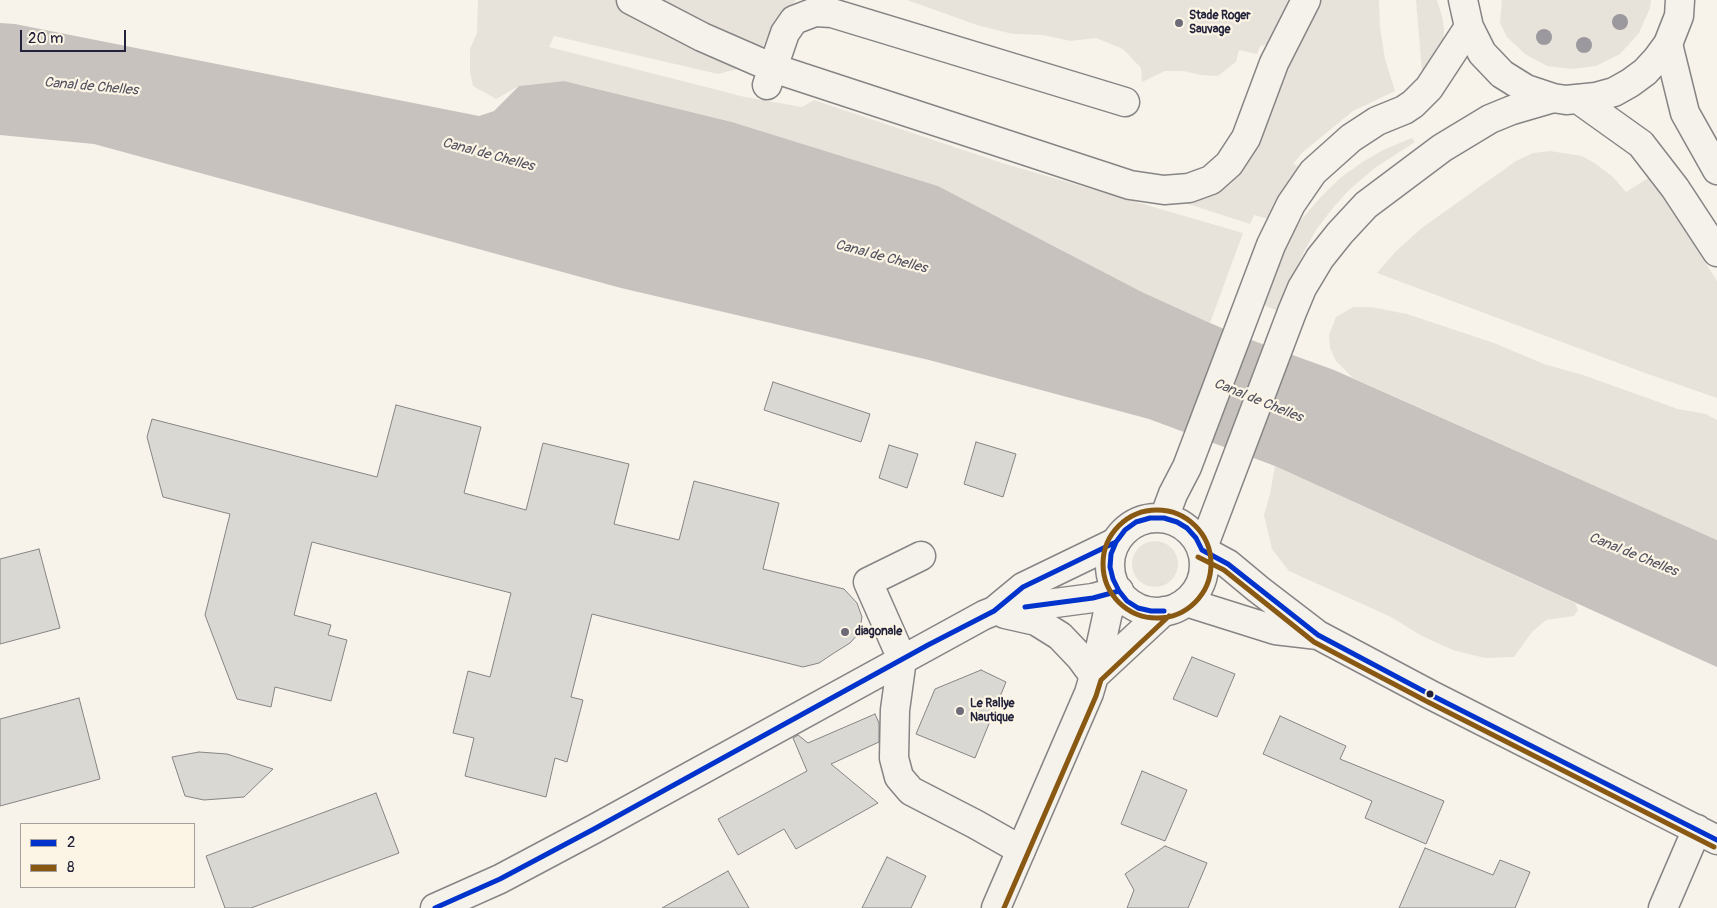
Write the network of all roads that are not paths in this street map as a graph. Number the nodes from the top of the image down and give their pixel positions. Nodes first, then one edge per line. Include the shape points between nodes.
1 (631, 0) edge
2 (1306, 0) edge
3 (1463, 0) edge
4 (1680, 0) edge
5 (1469, 27) junction
6 (1668, 44) junction
7 (770, 76) junction
8 (1566, 99) junction
9 (1125, 102) dead end
10 (1717, 170) edge
11 (1717, 252) edge
12 (1164, 518) junction
13 (1116, 542) junction
14 (1202, 550) junction
15 (922, 556) dead end
16 (1118, 591) junction
17 (1175, 607) junction
18 (994, 611) junction
19 (1318, 635) junction
20 (902, 659) junction
21 (1094, 676) junction
22 (1707, 834) edge
23 (1021, 850) junction
24 (435, 908) edge
25 (996, 908) edge
26 (1663, 908) edge

1 - 7 main road
2 - 7 main road via 1274,62 1246,138 1229,164 1211,180 1189,188 1164,190 1130,184
3 - 5 main road
4 - 6 main road via 1679,16
5 - 8 main road via 1482,53 1502,74 1526,89
5 - 12 main road via 1429,88 1413,104 1351,138 1313,172 1291,204 1271,245 1187,467
6 - 8 main road via 1645,72 1630,84 1596,97
6 - 10 main road via 1685,113
7 - 9 main road via 785,34 794,20 815,12 832,13
8 - 11 main road via 1641,144
8 - 14 main road via 1512,110 1490,119 1442,148 1382,193 1340,233 1302,288
12 - 13 main road via 1136,522
12 - 14 main road via 1187,528
13 - 16 main road via 1110,567
13 - 18 main road via 1023,587
14 - 17 main road via 1204,569 1198,588
14 - 19 main road via 1228,564
15 - 20 main road via 868,582
16 - 17 main road via 1138,608 1151,611
16 - 18 main road via 1093,598
16 - 21 main road via 1108,612
17 - 19 main road via 1275,630
17 - 21 main road
18 - 20 main road
18 - 21 main road via 1036,621 1060,636
19 - 22 main road
20 - 23 main road via 895,710 894,758 899,776 910,791
20 - 24 main road via 594,829 500,879
21 - 23 main road
22 - 26 main road
23 - 25 main road

